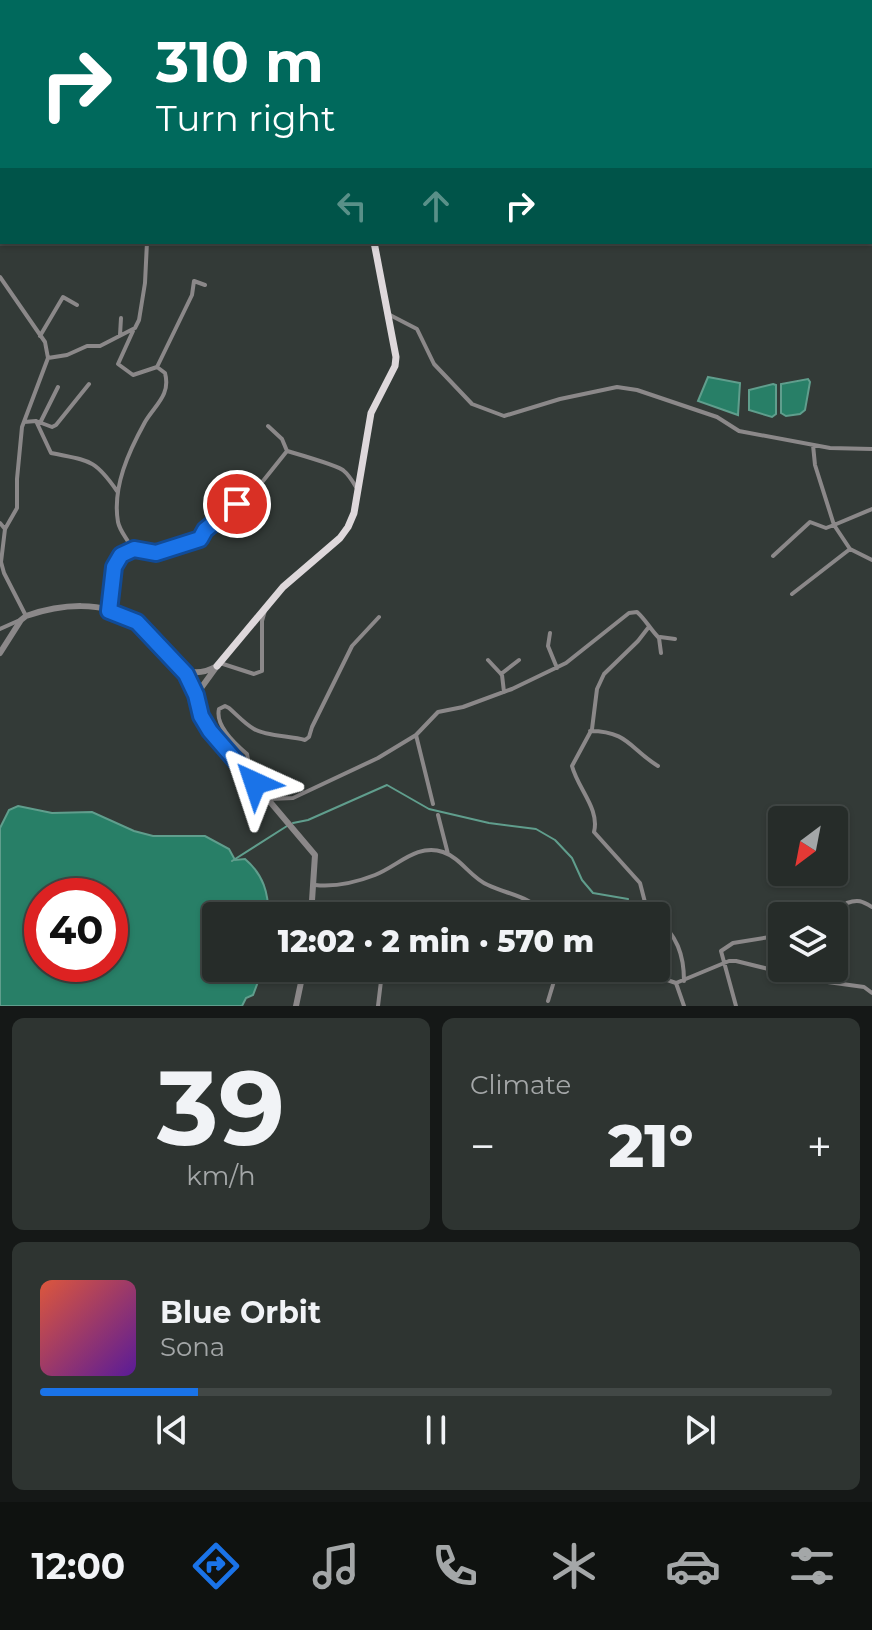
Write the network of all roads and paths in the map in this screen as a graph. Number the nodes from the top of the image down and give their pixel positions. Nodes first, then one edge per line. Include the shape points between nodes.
1 (147, 244) edge
2 (374, 244) edge
3 (0, 277) edge
4 (205, 285) dead end
5 (77, 305) dead end
6 (388, 314) junction
7 (121, 318) dead end
8 (135, 328) junction
9 (120, 335) junction
10 (40, 336) junction
11 (48, 358) junction
12 (157, 367) junction
13 (89, 384) dead end
14 (58, 387) dead end
15 (38, 421) junction
16 (24, 422) junction
17 (268, 426) dead end
18 (813, 445) junction
19 (872, 449) edge
20 (287, 451) junction
21 (358, 489) junction
22 (119, 493) junction
23 (872, 509) edge
24 (0, 523) edge
25 (834, 525) junction
26 (5, 529) junction
27 (132, 549) junction
28 (850, 549) junction
29 (773, 556) dead end
30 (872, 560) edge
31 (792, 594) dead end
32 (266, 606) junction
33 (109, 611) junction
34 (379, 617) dead end
35 (23, 618) junction
36 (648, 628) junction
37 (0, 629) edge
38 (550, 633) dead end
39 (658, 636) junction
40 (675, 639) dead end
41 (0, 653) edge
42 (661, 653) dead end
43 (488, 660) dead end
44 (519, 660) dead end
45 (219, 664) junction
46 (557, 668) junction
47 (182, 670) junction
48 (501, 674) junction
49 (504, 692) junction
50 (196, 695) junction
51 (590, 731) junction
52 (416, 735) junction
53 (658, 766) dead end
54 (241, 767) junction
55 (269, 799) junction
56 (433, 804) dead end
57 (438, 815) dead end
58 (448, 854) junction
59 (315, 885) junction
60 (313, 902) edge
61 (531, 902) edge
62 (645, 902) edge
63 (848, 902) edge
64 (872, 907) edge
65 (670, 933) edge
66 (768, 935) edge
67 (723, 964) junction
68 (670, 981) edge
69 (684, 981) junction
70 (301, 982) edge
71 (381, 982) edge
72 (554, 982) edge
73 (676, 983) junction
74 (872, 993) edge
75 (548, 1001) dead end
76 (296, 1006) edge
77 (378, 1006) edge
78 (684, 1006) edge
79 (736, 1006) edge

1 - 8 street
2 - 6 main road
3 - 10 street
4 - 12 street via 194,281
5 - 10 street via 63,297
6 - 18 street via 417,329 434,364 472,404 504,416 617,387 717,417 739,431
6 - 21 main road via 395,366 371,413
7 - 9 street
8 - 9 street
8 - 12 street via 118,364 133,375
9 - 11 street via 100,346
10 - 11 street
11 - 16 street
12 - 22 street via 165,373 165,394 146,420 122,472
13 - 15 street via 56,425
14 - 15 street
15 - 16 street
15 - 22 street via 51,453 92,462
16 - 26 street via 17,508
17 - 20 street
18 - 19 street
18 - 25 street
20 - 21 street via 337,466
20 - 27 street via 259,486 200,539 156,553
21 - 32 main road via 354,513 340,538
22 - 27 street via 118,519
23 - 25 street
24 - 26 street
25 - 28 street
25 - 29 street via 810,522
26 - 35 street via 1,562
27 - 33 street via 114,567
28 - 30 street
28 - 31 street
32 - 45 main road
32 - 45 street via 262,671 254,674
33 - 35 street via 66,606
33 - 47 street via 137,622
34 - 54 street via 352,646 305,740 261,732 229,708 219,709 218,720 247,754
35 - 37 street
35 - 41 street
36 - 39 street
36 - 46 street via 637,612 629,613
36 - 51 street via 604,674
38 - 46 street via 548,646
39 - 40 street
39 - 42 street
43 - 48 street
44 - 48 street
45 - 47 street via 197,674
45 - 50 street
46 - 49 street
47 - 50 street
48 - 49 street
49 - 52 street via 438,712
50 - 54 street via 210,731
51 - 53 street via 619,734
51 - 62 street via 572,766 576,781 597,816 594,832 640,883
52 - 55 street via 293,798
52 - 56 street
54 - 55 street
55 - 59 street via 315,855
57 - 58 street
58 - 59 street via 421,850 376,875
58 - 61 street via 486,885
59 - 60 street
63 - 64 street via 861,900
65 - 69 street via 683,956
66 - 67 street via 724,947
67 - 69 street
67 - 74 street via 736,961 864,987
67 - 79 street
68 - 73 street
69 - 73 street
70 - 76 street
71 - 77 street
72 - 75 street
73 - 78 street

